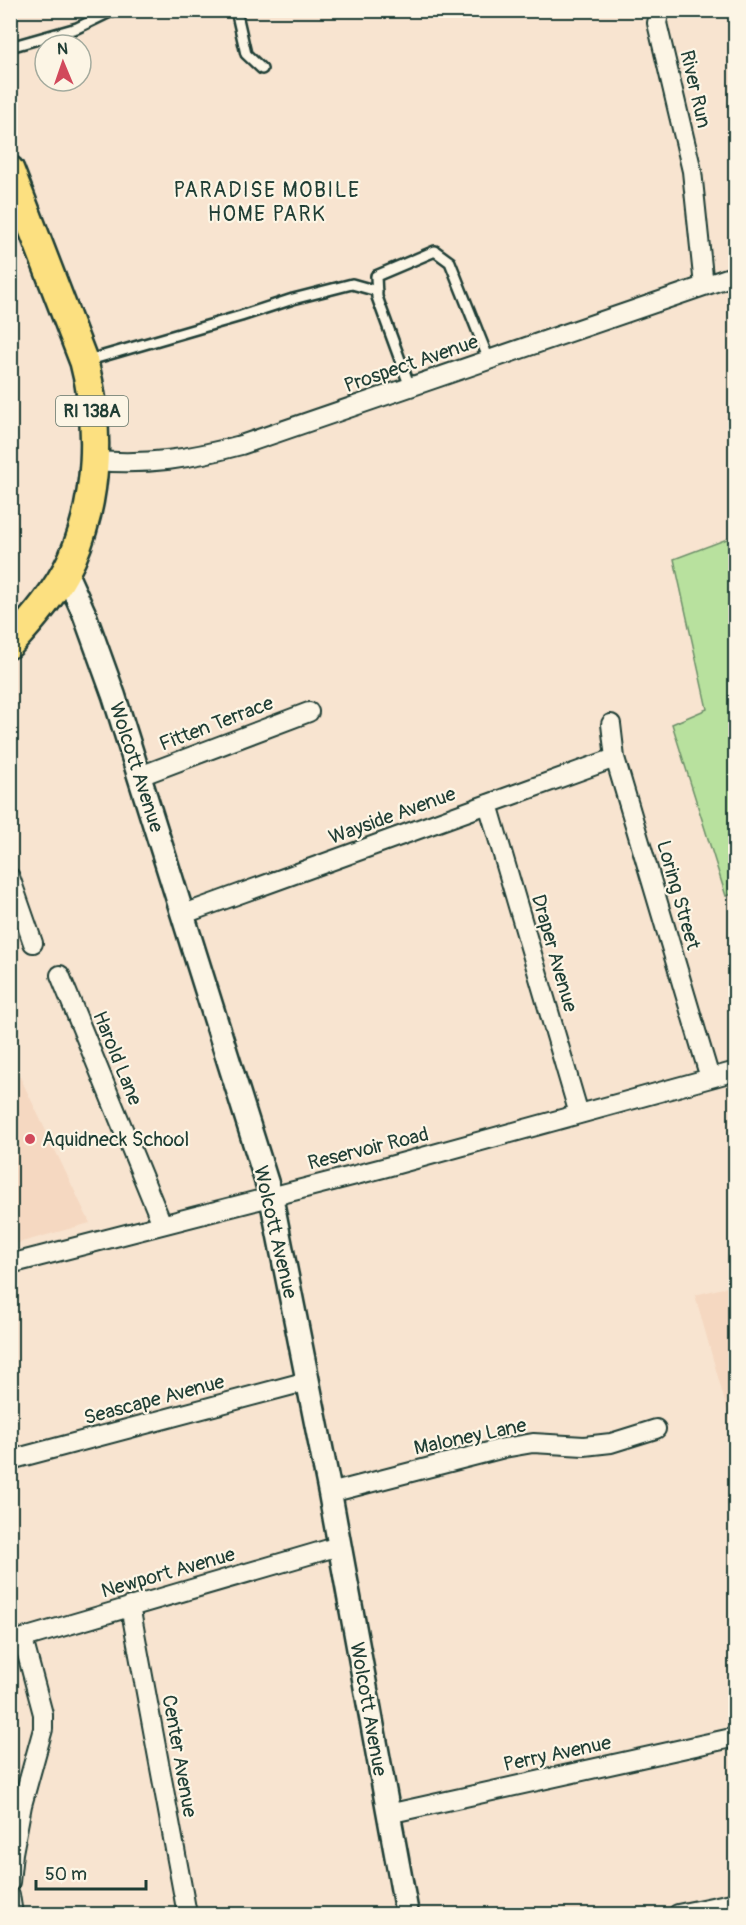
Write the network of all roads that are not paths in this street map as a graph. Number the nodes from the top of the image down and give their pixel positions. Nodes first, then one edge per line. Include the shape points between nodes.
1 (114, 10) edge
2 (236, 10) edge
3 (660, 10) edge
4 (10, 47) edge
5 (262, 69) dead end
6 (10, 170) edge
7 (735, 274) edge
8 (704, 286) junction
9 (377, 291) junction
10 (489, 360) junction
11 (84, 362) junction
12 (410, 387) junction
13 (95, 461) junction
14 (65, 571) junction
15 (10, 644) edge
16 (309, 712) dead end
17 (611, 724) dead end
18 (615, 758) junction
19 (140, 776) junction
20 (489, 804) junction
21 (10, 878) edge
22 (184, 914) junction
23 (33, 943) dead end
24 (60, 975) dead end
25 (735, 1071) edge
26 (710, 1078) junction
27 (579, 1114) junction
28 (271, 1196) junction
29 (162, 1224) junction
30 (10, 1264) edge
31 (308, 1381) junction
32 (656, 1430) dead end
33 (10, 1460) edge
34 (330, 1493) junction
35 (339, 1546) junction
36 (130, 1606) junction
37 (17, 1641) edge
38 (735, 1737) edge
39 (388, 1814) junction
40 (10, 1882) edge
41 (10, 1895) edge
42 (735, 1902) edge
43 (13, 1914) edge
44 (187, 1914) edge
45 (407, 1914) edge
46 (678, 1914) edge

1 - 4 lane via 77,28
2 - 5 lane via 246,54
3 - 8 street, River Run via 657,23 692,171
6 - 11 main road, RI 138A
7 - 8 street, Prospect Avenue
8 - 10 street, Prospect Avenue
9 - 10 lane via 376,276 435,251 450,262
9 - 11 lane via 352,284 322,291
9 - 12 lane
10 - 12 street, Prospect Avenue
11 - 13 main road, RI 138A via 90,386
12 - 13 street, Prospect Avenue via 215,452 159,462
13 - 14 main road, RI 138A via 84,522
14 - 15 main road, RI 138A via 39,613
14 - 19 street, Wolcott Avenue via 84,613
16 - 19 street, Fitten Terrace
17 - 18 street, Loring Street
18 - 20 street, Wayside Avenue
18 - 26 street, Loring Street
19 - 22 street, Wolcott Avenue
20 - 22 street, Wayside Avenue
20 - 27 street, Draper Avenue
21 - 23 street
22 - 28 street, Wolcott Avenue
24 - 29 street, Harold Lane
25 - 26 street, Reservoir Road
26 - 27 street, Reservoir Road
27 - 28 street, Reservoir Road
28 - 29 street, Reservoir Road
28 - 31 street, Wolcott Avenue
29 - 30 street, Reservoir Road
31 - 33 street, Seascape Avenue
31 - 34 street, Wolcott Avenue
32 - 34 street, Maloney Lane via 611,1443 533,1443 504,1448
34 - 35 street, Wolcott Avenue
35 - 36 street, Newport Avenue
35 - 39 street, Wolcott Avenue
36 - 37 street, Newport Avenue
36 - 44 street, Center Avenue
37 - 40 street via 43,1714 43,1729 22,1805
38 - 39 street, Perry Avenue
39 - 45 street, Wolcott Avenue
41 - 43 street
42 - 46 street

